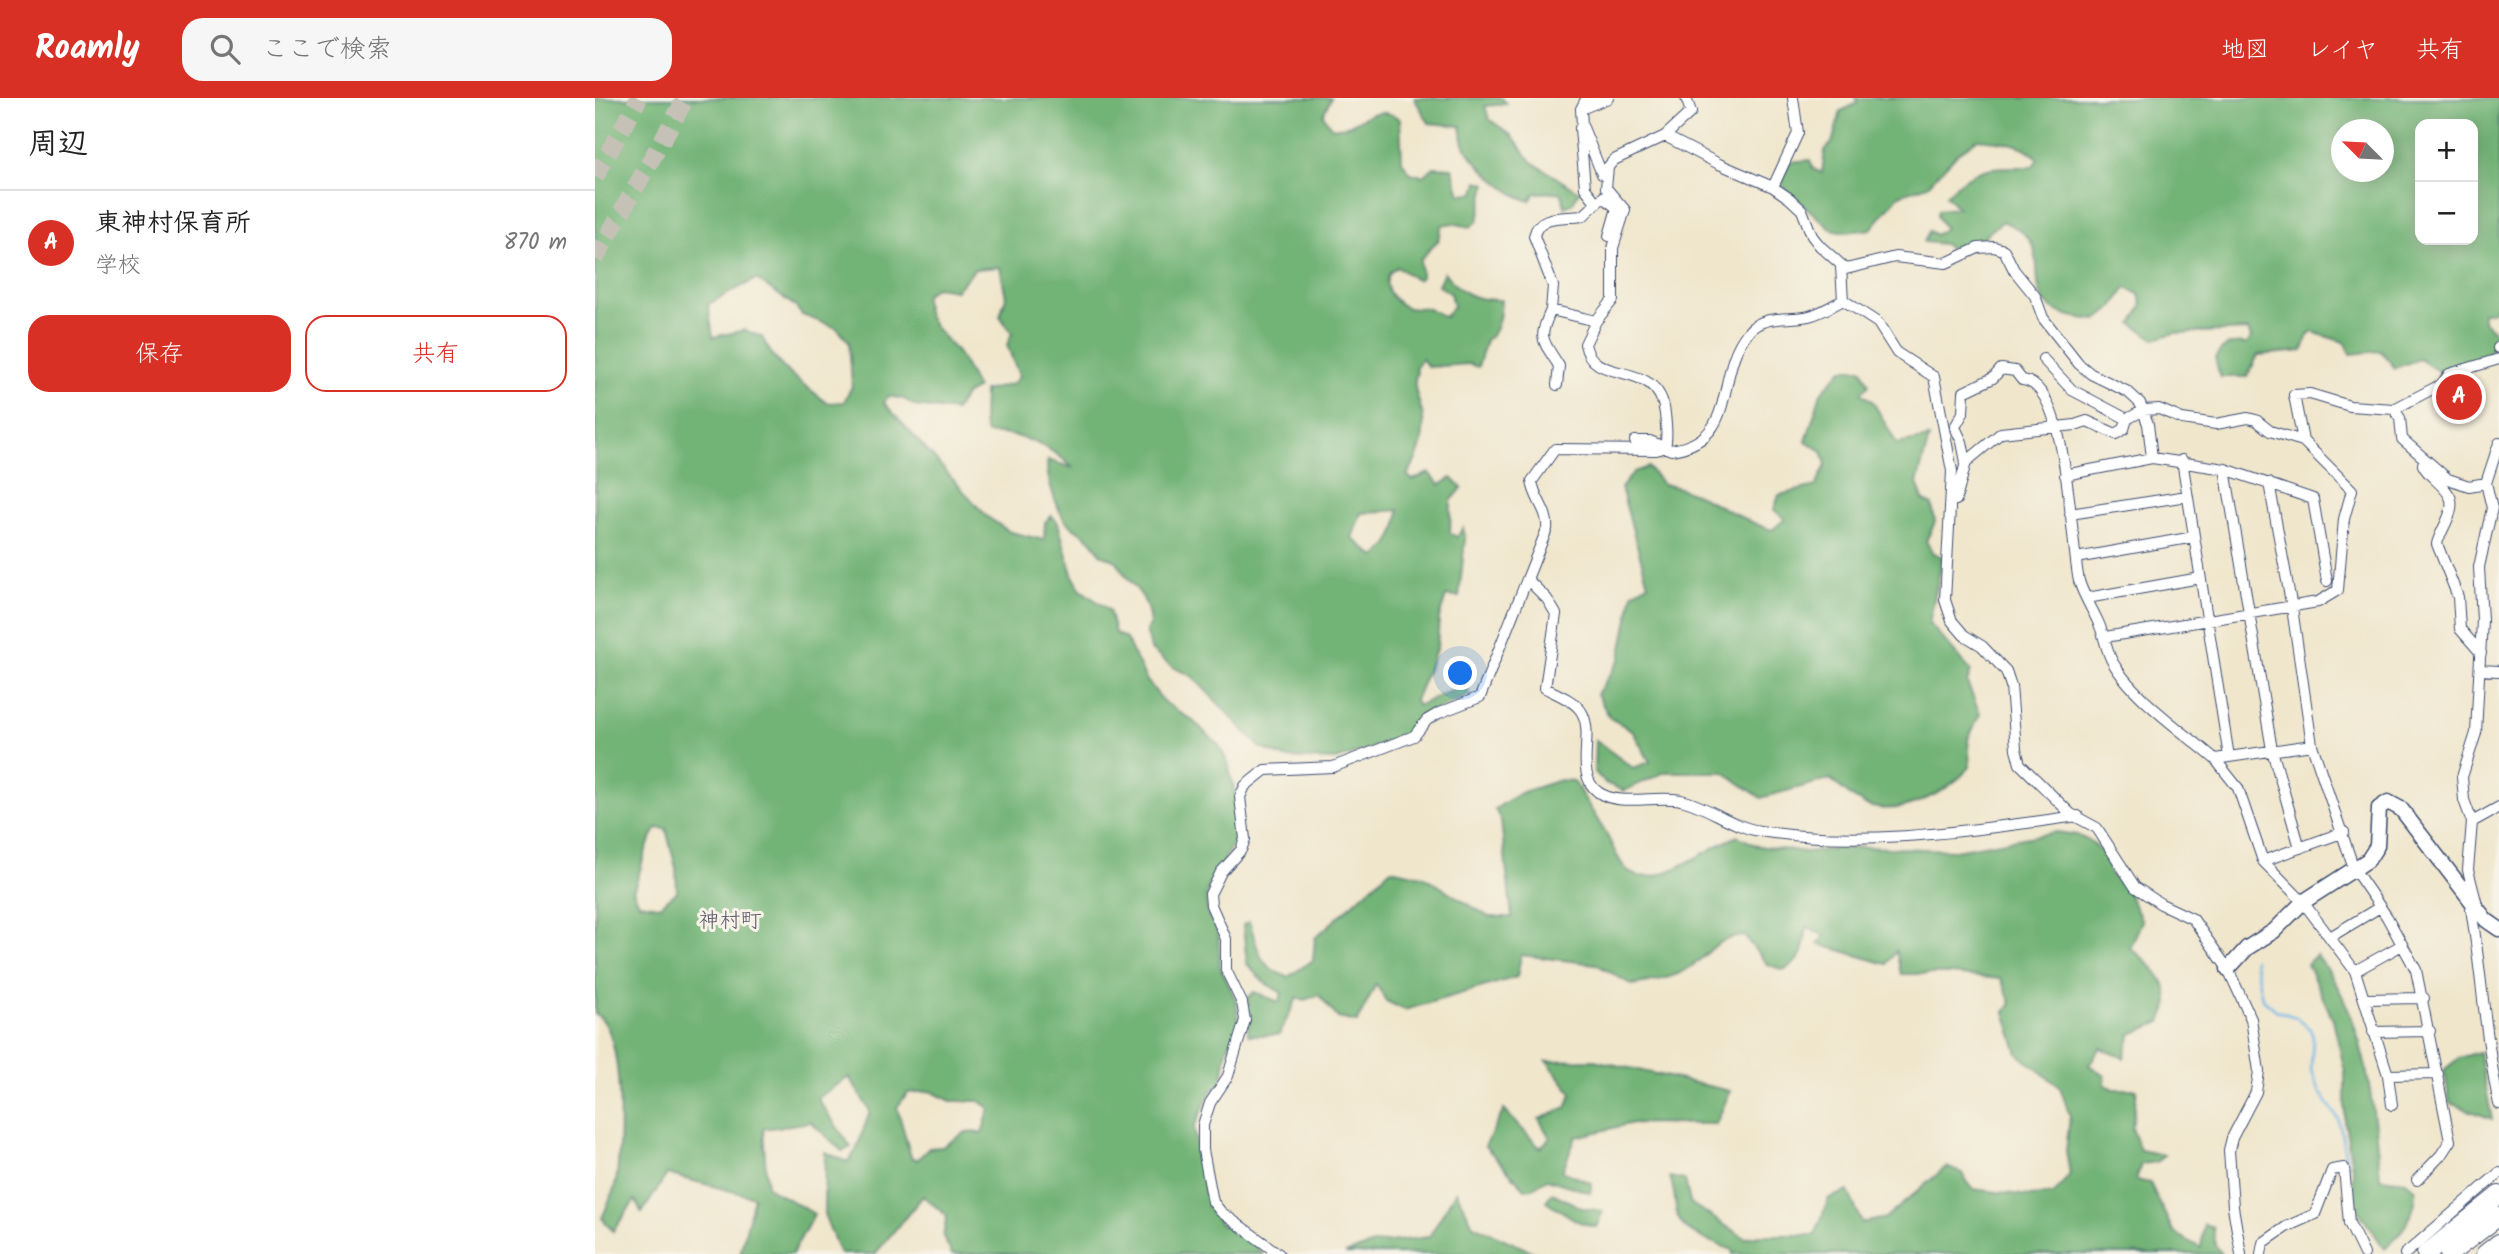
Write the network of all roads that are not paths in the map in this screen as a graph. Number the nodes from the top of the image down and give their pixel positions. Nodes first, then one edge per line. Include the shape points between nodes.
1 (1591, 98) edge
2 (1608, 98) edge
3 (1686, 98) edge
4 (1793, 98) edge
5 (1581, 108) junction
6 (1582, 125) junction
7 (1665, 136) junction
8 (1607, 174) junction
9 (1773, 187) junction
10 (1596, 202) junction
11 (1613, 248) junction
12 (1841, 267) junction
13 (1843, 300) junction
14 (1551, 310) junction
15 (1595, 321) junction
16 (2043, 359) dead end
17 (2499, 359) edge
18 (1557, 385) dead end
19 (2394, 409) junction
20 (2144, 410) junction
21 (2127, 419) junction
22 (2057, 426) junction
23 (1635, 441) dead end
24 (2303, 441) junction
25 (2499, 443) edge
26 (1665, 447) junction
27 (2152, 458) junction
28 (2424, 458) junction
29 (2182, 460) junction
30 (1966, 462) junction
31 (2225, 469) junction
32 (2065, 475) junction
33 (2269, 483) junction
34 (2486, 483) junction
35 (2187, 496) junction
36 (1951, 501) junction
37 (2070, 514) junction
38 (2194, 537) junction
39 (2076, 558) junction
40 (2200, 578) junction
41 (1528, 580) junction
42 (2327, 581) dead end
43 (2087, 598) junction
44 (2292, 608) junction
45 (2249, 615) junction
46 (2207, 621) junction
47 (2105, 637) junction
48 (2480, 653) junction
49 (2480, 670) junction
50 (2499, 671) edge
51 (2312, 745) junction
52 (2272, 750) junction
53 (2229, 757) junction
54 (2215, 759) junction
55 (2499, 807) edge
56 (2079, 816) junction
57 (2472, 822) junction
58 (2344, 832) junction
59 (2301, 848) junction
60 (2263, 861) junction
61 (2354, 870) junction
62 (2303, 901) junction
63 (2474, 904) junction
64 (2380, 907) junction
65 (2499, 929) edge
66 (2330, 937) junction
67 (2402, 945) junction
68 (2228, 968) junction
69 (2355, 971) junction
70 (2364, 999) junction
71 (2424, 999) junction
72 (2430, 1031) junction
73 (2373, 1032) junction
74 (2438, 1074) junction
75 (2388, 1075) junction
76 (2499, 1104) edge
77 (2392, 1105) dead end
78 (2499, 1173) edge
79 (2417, 1180) dead end
80 (2499, 1195) edge
81 (2499, 1216) edge
82 (2499, 1243) edge
83 (1279, 1254) edge
84 (2241, 1254) edge
85 (2261, 1254) edge
86 (2364, 1254) edge
87 (2405, 1254) edge
88 (2425, 1254) edge
89 (2449, 1254) edge
90 (2485, 1254) edge

1 - 5 street
2 - 5 street
3 - 7 street via 1691,112
4 - 9 street via 1798,133
5 - 6 street
6 - 8 street via 1602,174
6 - 10 street via 1585,188
7 - 8 street via 1614,160
7 - 9 street
8 - 11 street via 1606,188 1625,210
9 - 12 street via 1802,209 1812,236
10 - 11 street via 1603,197 1617,208 1608,240
10 - 14 street via 1583,216 1547,218 1536,230 1534,236 1553,286
11 - 15 street via 1613,300
12 - 13 street
12 - 20 street via 1895,257 1946,263 1979,248 2000,247 2035,296 2043,318 2079,364 2128,392
13 - 26 street via 1809,316 1756,324 1741,343 1725,382 1725,401 1713,431 1680,449
13 - 36 street via 1878,323 1897,353 1934,377 1951,459
14 - 15 street
14 - 18 street via 1542,335 1543,345 1559,366
15 - 26 street via 1585,344 1590,356 1614,372 1638,376 1656,389 1664,406
16 - 21 street via 2072,390
17 - 19 street via 2449,374 2442,384
19 - 24 street via 2350,406 2299,393 2293,399
19 - 28 street via 2402,439
20 - 21 street
20 - 24 street via 2159,409 2182,419 2215,424 2248,418
20 - 27 street
21 - 22 street via 2116,434 2087,421
22 - 30 street via 2001,433
22 - 30 street via 2039,385 2022,380 2015,371 2001,369 1965,392 1963,413 1955,427
22 - 32 street
23 - 26 street
24 - 44 street via 2352,490 2344,519 2337,590 2318,602
25 - 34 street
26 - 41 street via 1555,450 1532,481 1548,518
27 - 29 street
27 - 32 street
28 - 34 street via 2448,479 2469,486
28 - 48 street via 2428,474 2449,493 2452,503 2437,544 2458,597 2459,629
29 - 31 street
29 - 35 street
30 - 36 street via 1956,500
31 - 33 street
31 - 45 street
32 - 37 street
33 - 42 street via 2313,499
33 - 44 street
34 - 48 street via 2492,508 2479,568
35 - 37 street
35 - 38 street
36 - 56 street via 1944,584 1948,612 1964,635 2006,671 2020,764 2071,814
37 - 39 street
38 - 39 street
38 - 40 street
39 - 43 street
40 - 43 street
40 - 46 street
41 - 56 street via 1556,614 1545,688 1574,703 1581,712 1586,723 1588,778 1609,798 1652,796 1685,801 1756,831 1827,837 1938,834
41 - 83 street via 1481,697 1439,713 1414,736 1333,767 1265,770 1245,786 1240,797 1245,839 1210,894 1226,939 1226,970 1242,1003 1244,1031 1223,1087 1210,1103 1203,1125 1203,1150 1213,1202
43 - 47 street
44 - 45 street
44 - 51 street
45 - 46 street
45 - 52 street
46 - 47 street
46 - 53 street
47 - 54 street via 2111,659 2133,688
48 - 49 street
49 - 50 street
49 - 57 street via 2476,733 2462,777
51 - 52 street
51 - 58 street
52 - 53 street
52 - 59 street
53 - 54 street
54 - 60 street via 2238,788
55 - 57 street
56 - 68 street via 2097,828 2136,887 2193,919
57 - 63 street via 2468,870
58 - 59 street
58 - 61 street
59 - 60 street
60 - 62 street
61 - 62 street
61 - 63 street via 2378,846 2379,808 2388,802 2401,808
61 - 64 street
62 - 66 street
62 - 68 street
63 - 65 street
63 - 76 street via 2487,1049
64 - 66 street
64 - 67 street
66 - 69 street
67 - 69 street
67 - 71 street via 2416,970
68 - 84 street via 2251,1019 2259,1071 2253,1102 2242,1116 2229,1150
69 - 70 street
70 - 71 street
70 - 73 street
71 - 72 street
72 - 73 street
72 - 74 street
73 - 75 street
74 - 75 street
74 - 79 street via 2450,1141
75 - 77 street
78 - 87 street
80 - 88 highway
81 - 89 highway
82 - 90 highway
85 - 86 street via 2263,1243 2315,1214 2332,1170 2339,1167 2344,1168 2349,1223

